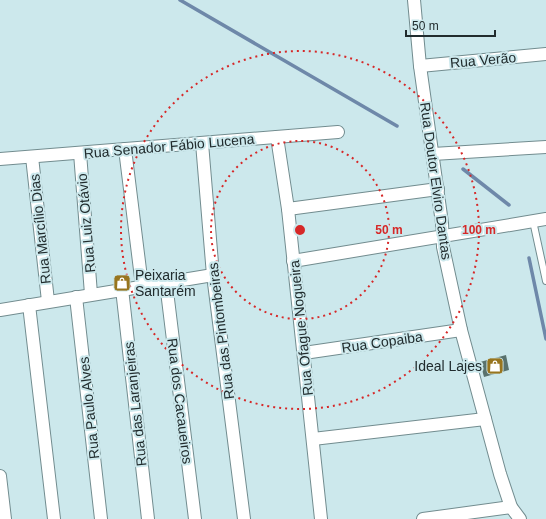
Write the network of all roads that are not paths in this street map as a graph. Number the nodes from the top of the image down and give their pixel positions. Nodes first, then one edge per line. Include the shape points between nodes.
1 (414, 0) edge
2 (546, 54) edge
3 (420, 66) junction
4 (338, 132) dead end
5 (277, 137) junction
6 (202, 144) junction
7 (546, 147) edge
8 (126, 150) junction
9 (80, 153) junction
10 (434, 154) junction
11 (32, 157) junction
12 (0, 159) edge
13 (438, 189) junction
14 (288, 209) junction
15 (546, 219) edge
16 (533, 221) junction
17 (442, 236) junction
18 (293, 261) junction
19 (213, 275) junction
20 (546, 281) edge
21 (166, 283) junction
22 (142, 286) junction
23 (122, 290) junction
24 (92, 294) junction
25 (76, 297) junction
26 (48, 301) junction
27 (29, 305) junction
28 (0, 310) edge
29 (461, 330) junction
30 (304, 353) junction
31 (485, 419) junction
32 (313, 439) junction
33 (0, 476) edge
34 (511, 507) junction
35 (5, 519) edge
36 (54, 519) edge
37 (102, 519) edge
38 (148, 519) edge
39 (195, 519) edge
40 (244, 519) edge
41 (321, 519) edge
42 (423, 519) edge
43 (520, 519) edge

1 - 3 street, Rua Doutor Elviro Dantas
2 - 3 street, Rua Verão
3 - 10 street, Rua Doutor Elviro Dantas
4 - 5 street, Rua Senador Fábio Lucena
5 - 6 street, Rua Senador Fábio Lucena
5 - 14 street, Rua Ofague Nogueira
6 - 8 street, Rua Senador Fábio Lucena
6 - 19 street, Rua das Pintombeiras
7 - 10 street
8 - 9 street, Rua Senador Fábio Lucena
8 - 22 street
9 - 11 street, Rua Senador Fábio Lucena
9 - 24 street, Rua Luiz Otávio
10 - 13 street, Rua Doutor Elviro Dantas
11 - 12 street, Rua Senador Fábio Lucena
11 - 26 street, Rua Marcílio Dias
13 - 14 street
13 - 17 street, Rua Doutor Elviro Dantas
14 - 18 street, Rua Ofague Nogueira
15 - 16 street
16 - 17 street
16 - 20 lane
17 - 18 street
17 - 29 street, Rua Doutor Elviro Dantas
18 - 30 street, Rua Ofague Nogueira
19 - 21 street
19 - 40 street, Rua das Pintombeiras
21 - 22 street
21 - 39 street, Rua dos Cacaueiros
22 - 23 street
23 - 24 street
23 - 38 street, Rua das Laranjeiras
24 - 25 street
25 - 26 street
25 - 37 street, Rua Paulo Alves
26 - 27 street
27 - 28 street
27 - 36 street
29 - 30 street, Rua Copaiba
29 - 31 street, Rua Doutor Elviro Dantas
30 - 32 street, Rua Ofague Nogueira
31 - 32 street
31 - 34 street, Rua Doutor Elviro Dantas
32 - 41 street, Rua Ofague Nogueira
33 - 35 street
34 - 42 street
34 - 43 street, Rua Doutor Elviro Dantas

